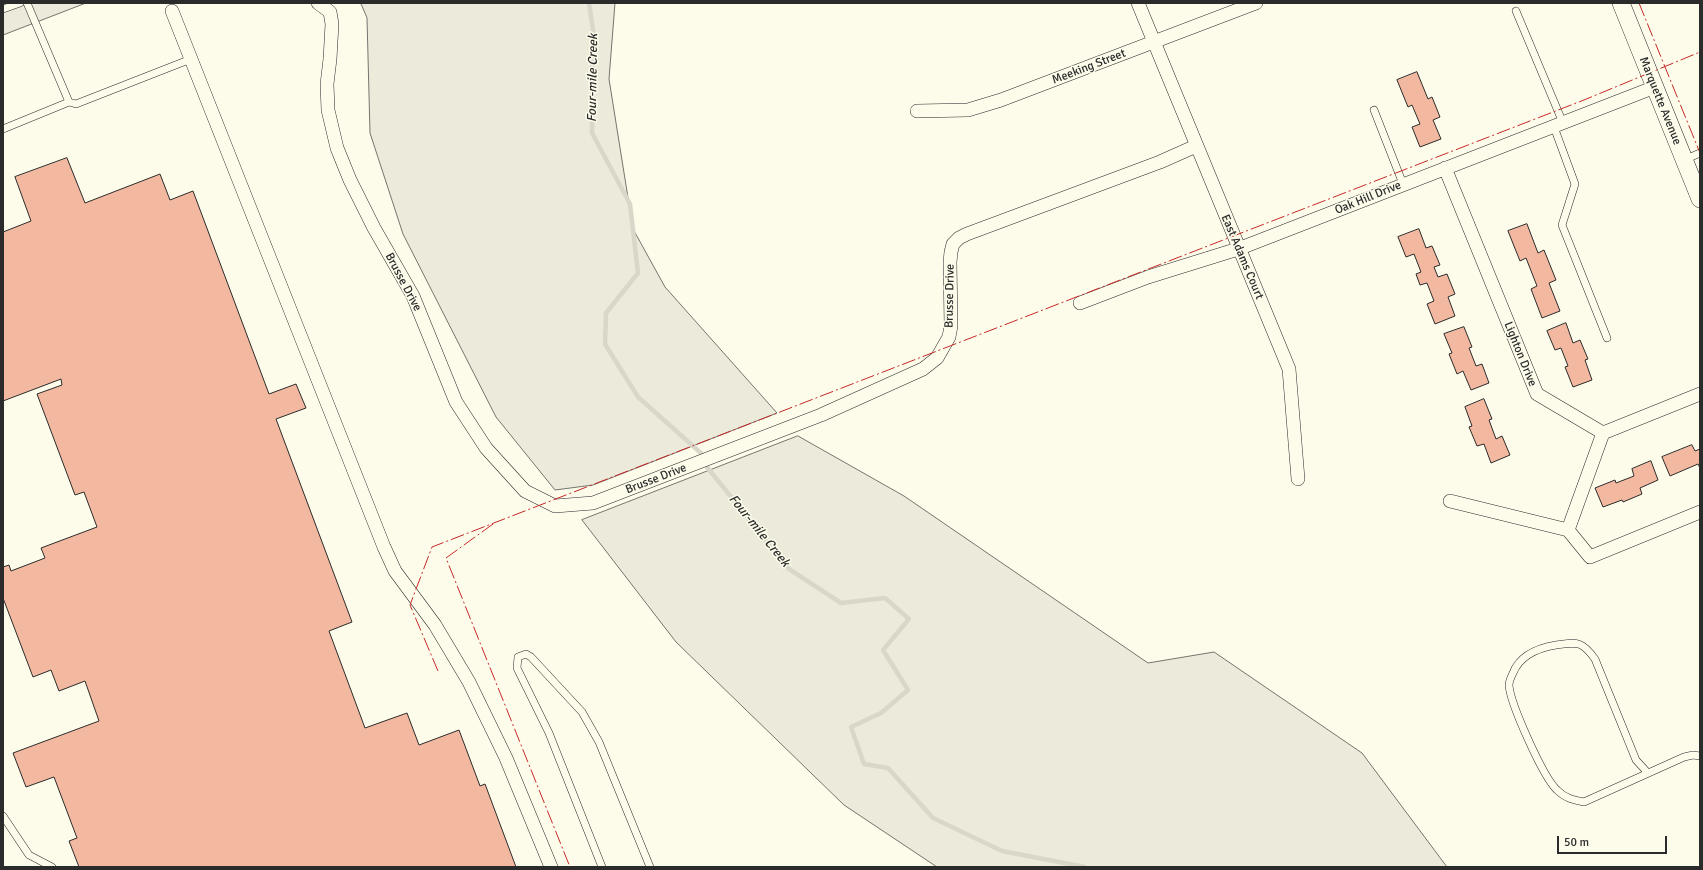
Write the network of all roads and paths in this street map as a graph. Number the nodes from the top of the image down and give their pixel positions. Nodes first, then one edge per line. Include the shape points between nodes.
1 (20, 3) edge
2 (27, 3) edge
3 (318, 3) edge
4 (1138, 3) edge
5 (1256, 3) edge
6 (1621, 3) edge
7 (3, 9) edge
8 (1516, 11) dead end
9 (172, 12) dead end
10 (1153, 42) junction
11 (191, 59) junction
12 (1655, 87) junction
13 (69, 102) junction
14 (1374, 110) dead end
15 (917, 111) dead end
16 (1558, 125) junction
17 (3, 129) edge
18 (1196, 146) junction
19 (1700, 153) edge
20 (1684, 160) junction
21 (1445, 168) junction
22 (1403, 184) junction
23 (1700, 199) edge
24 (1238, 249) junction
25 (1080, 303) dead end
26 (1607, 338) dead end
27 (1700, 394) edge
28 (1603, 433) junction
29 (1298, 479) dead end
30 (1450, 500) dead end
31 (1700, 512) edge
32 (1568, 530) junction
33 (1700, 756) edge
34 (1646, 772) junction
35 (3, 816) edge
36 (52, 867) edge
37 (551, 867) edge
38 (602, 867) edge
39 (650, 867) edge

1 - 7 lane
2 - 13 lane
3 - 18 street, Brusse Drive via 330,12 332,24 327,84 328,110 337,148 350,180 413,296 456,402 486,448 525,491 555,506 593,503 820,414 923,369 937,358 951,326 950,262 953,244 959,238
4 - 10 street, East Adams Court
5 - 10 street, Meeking Street
6 - 12 street, Marquette Avenue
8 - 16 lane
9 - 11 street
10 - 15 street, Meeking Street via 968,110
10 - 18 street, East Adams Court
11 - 13 lane via 76,104
11 - 37 street via 384,548 395,571 435,625 469,682 506,758
12 - 16 street, Oak Hill Drive
12 - 20 street, Marquette Avenue
13 - 17 lane
14 - 22 lane
16 - 21 street, Oak Hill Drive
16 - 26 lane via 1575,184 1562,225
18 - 24 street, East Adams Court
19 - 20 lane
20 - 23 street, Marquette Avenue
21 - 22 street, Oak Hill Drive
21 - 28 street, Lighton Drive via 1537,394
22 - 24 street, Oak Hill Drive
24 - 25 street, Oak Hill Drive via 1148,276
24 - 29 street, East Adams Court via 1289,369
27 - 28 street
28 - 32 street
30 - 32 street
31 - 32 street via 1590,557
33 - 34 lane via 1684,757
34 - 34 lane via 1636,760 1595,659 1587,648 1575,642 1532,651 1523,658 1514,669 1509,684 1513,701 1544,772 1557,790 1568,799 1584,802
35 - 36 lane via 29,855
38 - 39 lane via 549,733 517,668 518,657 526,654 531,657 582,712 599,742

